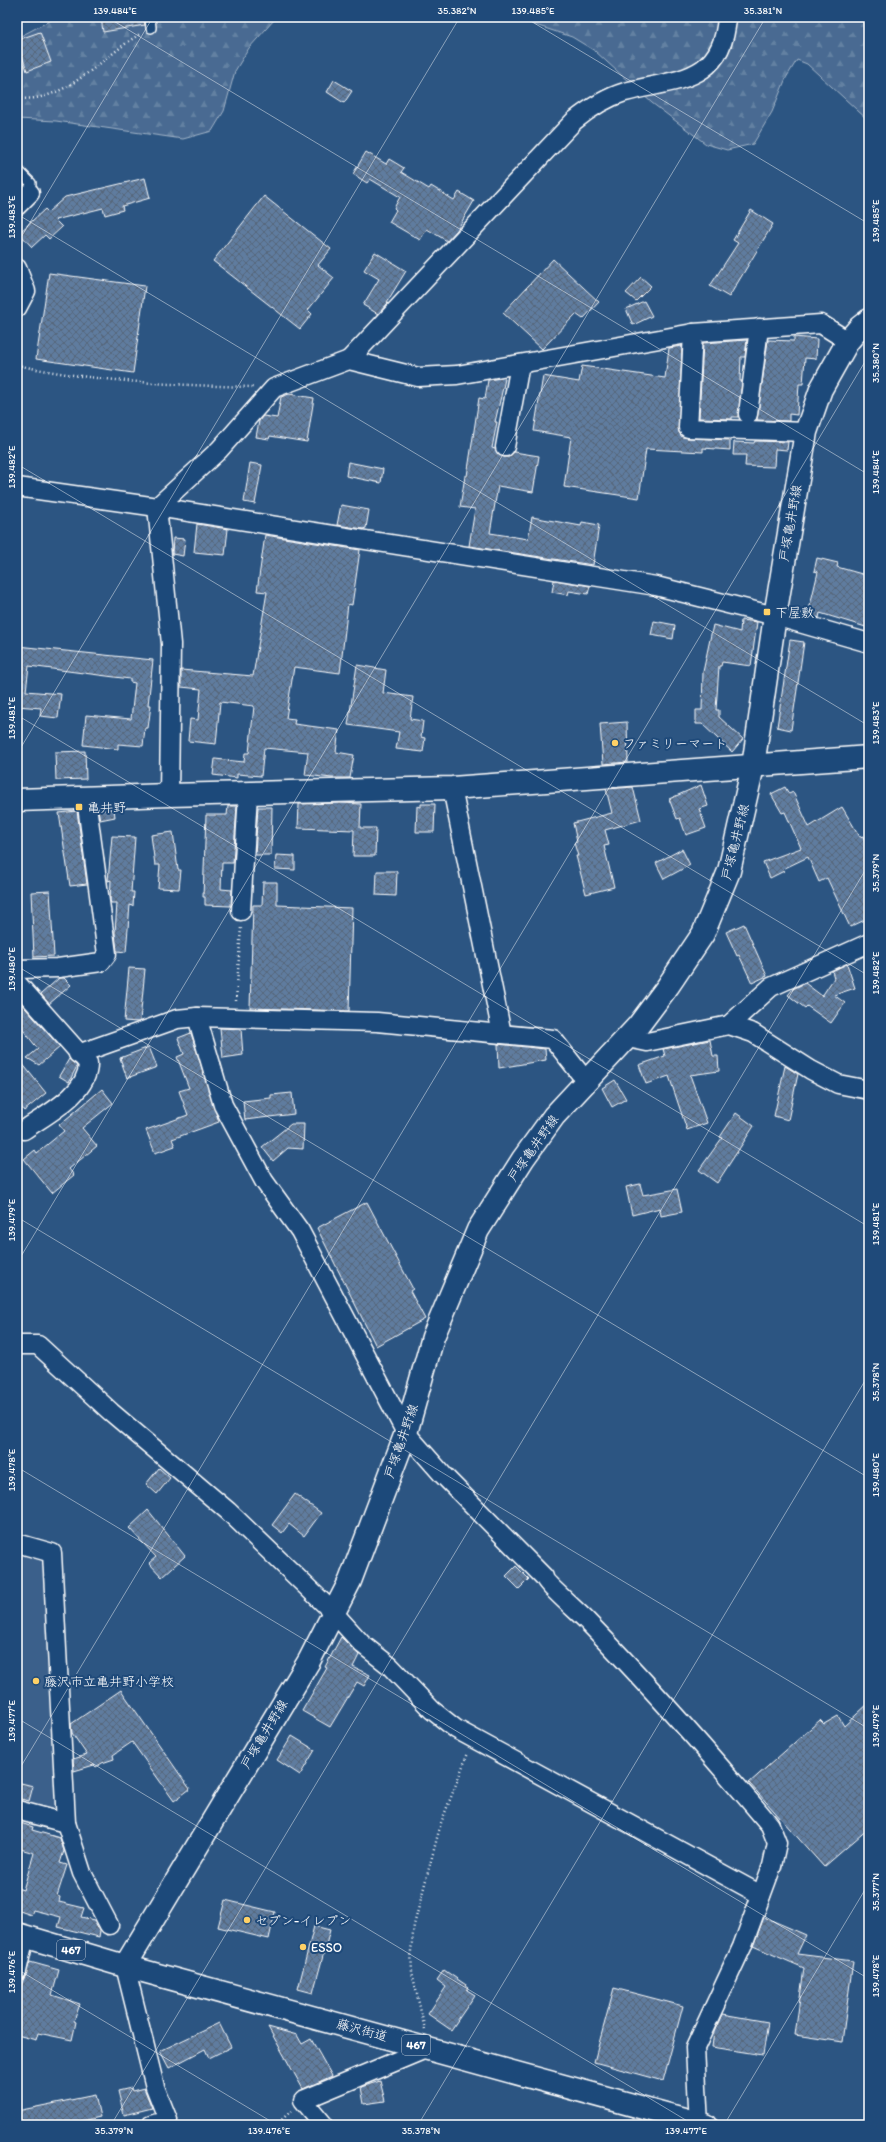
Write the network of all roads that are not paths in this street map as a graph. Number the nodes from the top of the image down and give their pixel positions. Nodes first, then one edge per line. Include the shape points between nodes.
1 (150, 17) edge
2 (727, 17) edge
3 (151, 28) road end
4 (17, 168) edge
5 (30, 193) joint
6 (17, 206) edge
7 (17, 268) edge
8 (18, 305) edge
9 (869, 320) edge
10 (759, 328) junction
11 (693, 333) junction
12 (848, 341) junction
13 (350, 360) junction
14 (520, 364) junction
15 (748, 414) dead end
16 (806, 432) junction
17 (505, 448) dead end
18 (17, 487) edge
19 (157, 507) junction
20 (775, 616) junction
21 (869, 643) edge
22 (869, 757) edge
23 (753, 766) junction
24 (452, 788) junction
25 (169, 794) junction
26 (248, 794) junction
27 (86, 798) junction
28 (17, 800) edge
29 (242, 912) road end
30 (869, 943) edge
31 (17, 970) edge
32 (17, 983) edge
33 (197, 1017) junction
34 (729, 1025) junction
35 (502, 1034) junction
36 (628, 1038) junction
37 (78, 1054) junction
38 (586, 1081) junction
39 (869, 1090) edge
40 (19, 1129) edge
41 (17, 1345) edge
42 (406, 1432) junction
43 (17, 1543) edge
44 (333, 1612) junction
45 (17, 1810) edge
46 (66, 1823) junction
47 (761, 1895) junction
48 (109, 1925) dead end
49 (21, 1935) edge
50 (125, 1966) junction
51 (17, 1971) edge
52 (428, 2048) junction
53 (702, 2124) edge
54 (151, 2125) edge
55 (324, 2125) edge

1 - 3 lane
2 - 13 street via 720,51 710,63 689,77 624,93 600,102 574,121
4 - 5 lane via 31,183
5 - 6 street
7 - 8 street via 26,291
9 - 12 main road, 戸塚亀井野線
10 - 11 street
10 - 12 street via 821,324
10 - 15 street
11 - 14 street
11 - 16 street via 688,428
12 - 16 main road, 戸塚亀井野線 via 821,389
13 - 14 street via 418,377 457,375
13 - 19 street via 274,388 219,450
14 - 17 street
16 - 20 main road, 戸塚亀井野線
18 - 19 street
19 - 20 street via 656,586
19 - 25 street via 171,644
20 - 21 street
20 - 23 main road, 戸塚亀井野線
22 - 23 main road
23 - 24 main road
23 - 36 main road, 戸塚亀井野線 via 729,871 703,934 668,986
24 - 26 main road
24 - 35 street
25 - 26 main road
25 - 27 main road
26 - 29 street
27 - 28 main road
27 - 31 street via 107,954 102,962
30 - 34 street via 770,987
32 - 37 street
33 - 35 street via 377,1022
33 - 37 street via 177,1019
33 - 42 street via 223,1106 264,1181 300,1231
34 - 36 street via 647,1042
34 - 39 street via 754,1033 811,1070 838,1084
35 - 38 street via 553,1039
36 - 38 main road, 戸塚亀井野線
37 - 40 street via 88,1063 88,1073 77,1092
38 - 42 main road, 戸塚亀井野線 via 554,1116 523,1158 478,1230 433,1337
41 - 44 street via 38,1345 111,1412 228,1511
42 - 44 main road, 戸塚亀井野線 via 350,1581
42 - 47 street via 443,1475 617,1652 770,1825 777,1843
43 - 46 street via 52,1553
44 - 47 street via 362,1644 390,1666 432,1710 456,1729
44 - 50 main road, 戸塚亀井野線 via 309,1661
45 - 46 street
46 - 48 street via 82,1873
47 - 53 street via 742,1947 695,2048
49 - 50 main road, 藤沢街道 / 467
49 - 51 street
50 - 52 main road, 藤沢街道 / 467
50 - 54 street via 155,2087 168,2120
52 - 53 main road, 藤沢街道 / 467
52 - 55 street via 303,2100

